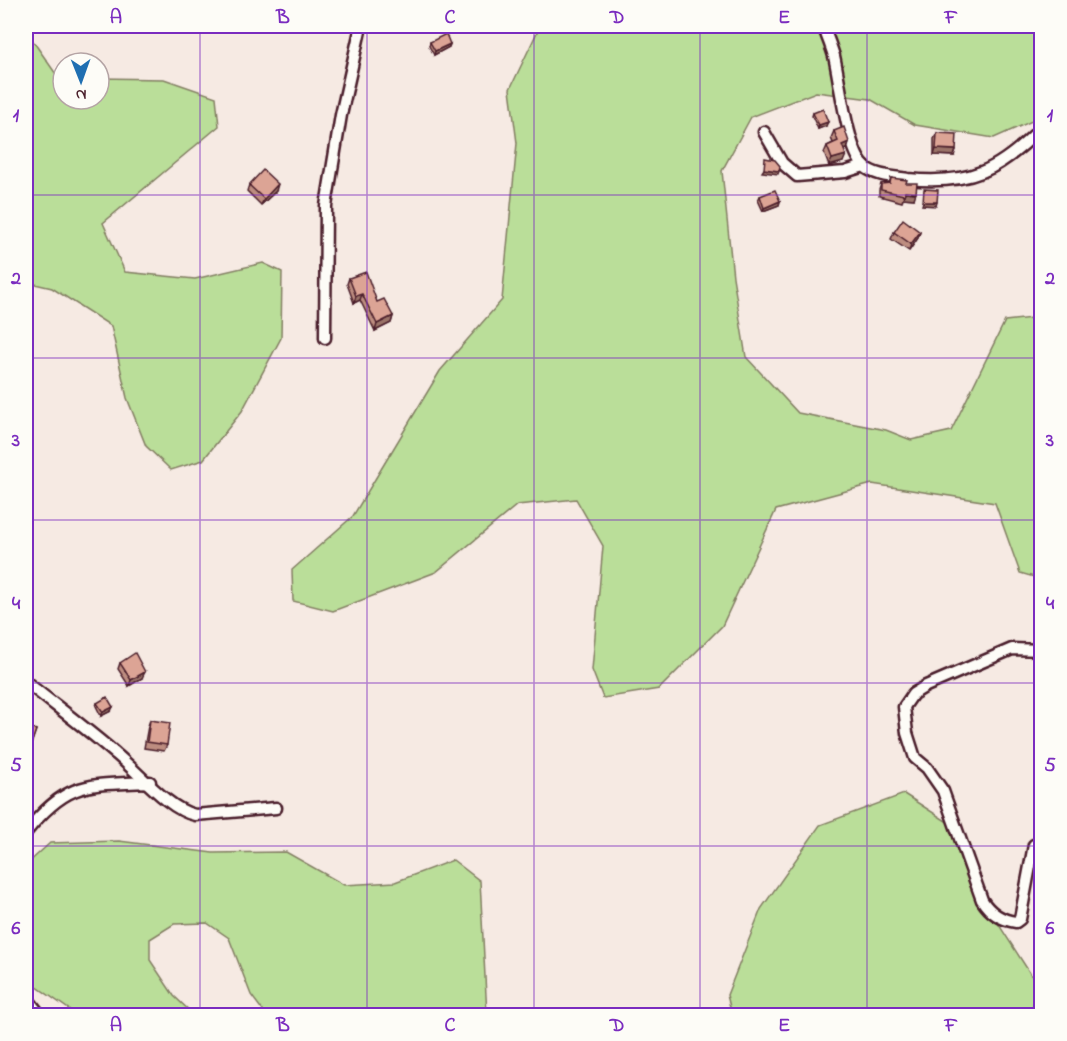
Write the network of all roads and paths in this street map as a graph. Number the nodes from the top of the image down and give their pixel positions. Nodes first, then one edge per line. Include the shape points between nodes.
1 (361, 26) edge
2 (824, 26) edge
3 (1041, 127) edge
4 (764, 132) dead end
5 (864, 166) junction
6 (325, 338) dead end
7 (1041, 650) edge
8 (26, 682) edge
9 (150, 782) junction
10 (276, 808) dead end
11 (26, 832) edge
12 (1035, 845) dead end
13 (26, 997) edge
14 (41, 1016) edge

1 - 6 street via 326,206
2 - 5 street via 853,144
3 - 5 street via 1017,152 979,175 938,182 892,177
4 - 5 street via 782,163 797,176
7 - 12 street via 1012,649 926,686 904,707 915,758 943,791 982,900 1004,920 1020,920
8 - 9 street
9 - 10 street via 173,806 195,815
9 - 11 street via 90,785 70,791 43,810
13 - 14 street

